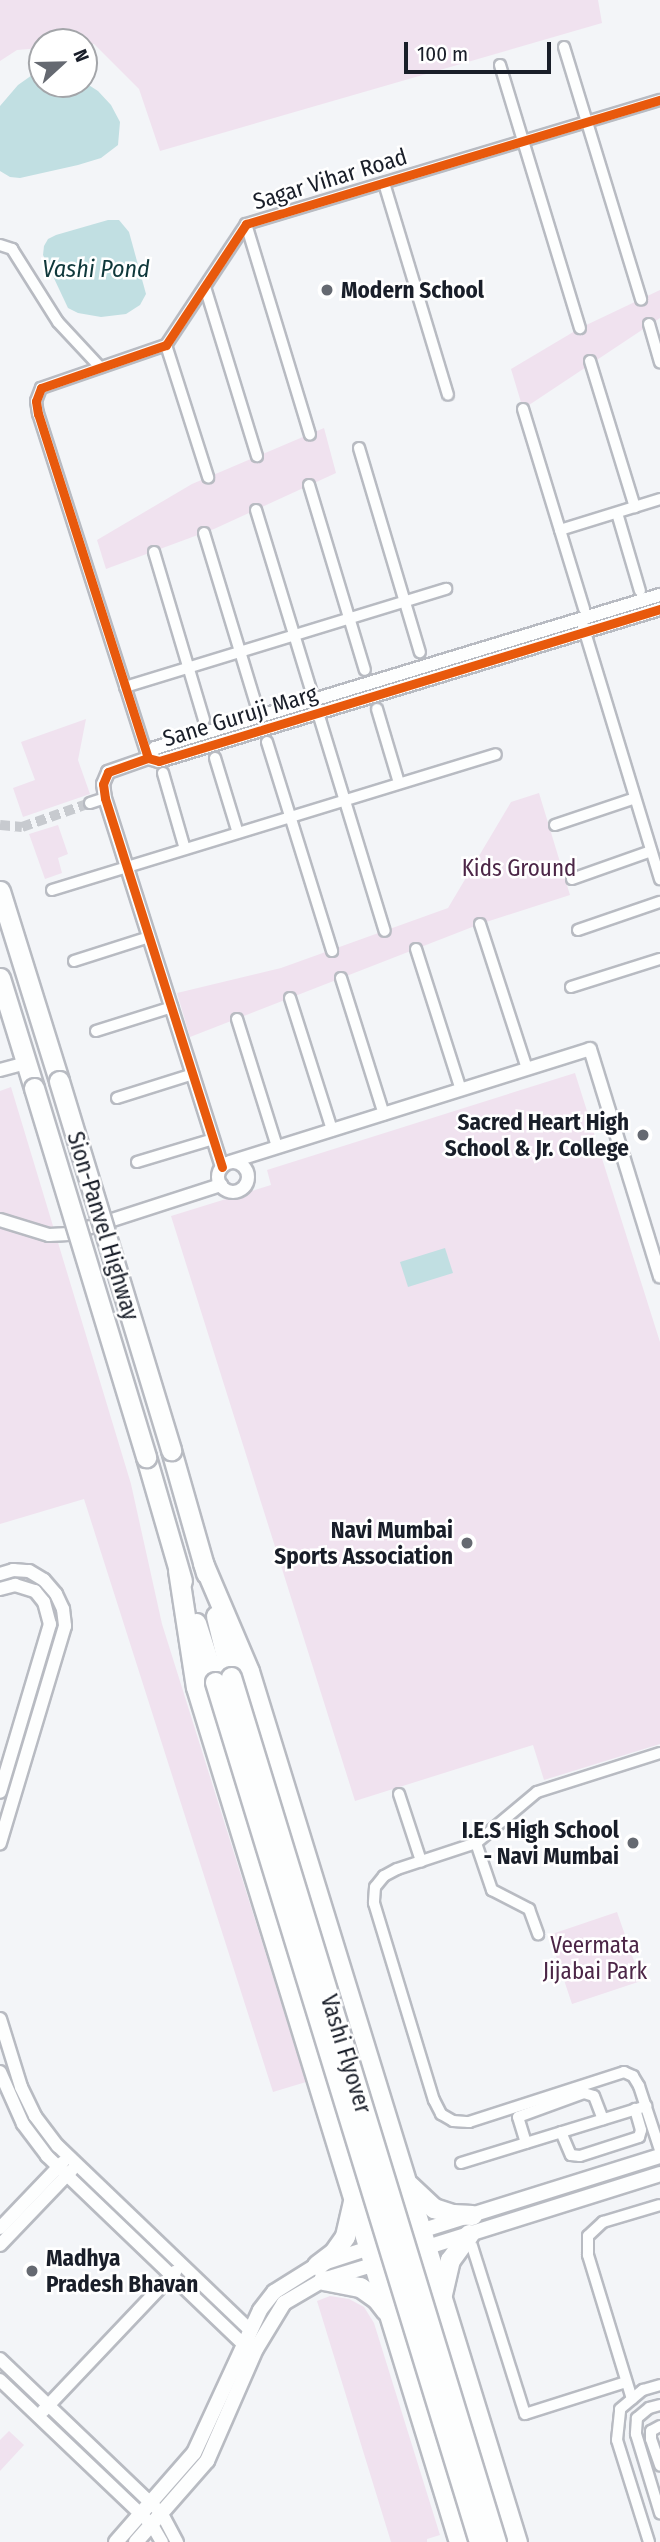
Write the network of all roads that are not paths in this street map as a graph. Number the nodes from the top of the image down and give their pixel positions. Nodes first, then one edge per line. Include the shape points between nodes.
1 (564, 47) dead end
2 (500, 65) dead end
3 (658, 100) edge
4 (660, 114) edge
5 (587, 122) junction
6 (523, 141) junction
7 (384, 183) junction
8 (246, 224) junction
9 (0, 245) edge
10 (205, 286) junction
11 (641, 299) dead end
12 (649, 324) dead end
13 (580, 328) dead end
14 (166, 345) junction
15 (590, 362) dead end
16 (660, 362) edge
17 (100, 367) junction
18 (448, 395) dead end
19 (523, 409) dead end
20 (310, 434) dead end
21 (359, 448) dead end
22 (257, 456) dead end
23 (208, 477) dead end
24 (309, 485) dead end
25 (660, 499) edge
26 (635, 507) junction
27 (256, 510) dead end
28 (617, 513) junction
29 (560, 530) junction
30 (204, 533) dead end
31 (153, 552) dead end
32 (446, 589) dead end
33 (640, 591) dead end
34 (660, 595) edge
35 (405, 602) junction
36 (660, 609) edge
37 (349, 619) junction
38 (583, 620) junction
39 (294, 635) junction
40 (240, 652) junction
41 (420, 652) dead end
42 (188, 668) junction
43 (365, 670) dead end
44 (125, 687) junction
45 (256, 704) dead end
46 (316, 706) junction
47 (377, 709) dead end
48 (204, 720) dead end
49 (267, 742) dead end
50 (496, 754) dead end
51 (148, 758) junction
52 (215, 758) dead end
53 (163, 773) dead end
54 (399, 783) junction
55 (105, 798) junction
56 (635, 798) junction
57 (344, 800) junction
58 (90, 803) tunnel mouth
59 (290, 817) junction
60 (555, 825) dead end
61 (238, 833) junction
62 (185, 849) junction
63 (652, 851) junction
64 (127, 867) junction
65 (572, 879) dead end
66 (660, 879) edge
67 (52, 890) dead end
68 (0, 891) edge
69 (660, 902) edge
70 (480, 924) dead end
71 (578, 930) dead end
72 (385, 932) dead end
73 (149, 937) junction
74 (416, 949) dead end
75 (332, 951) dead end
76 (660, 959) edge
77 (74, 961) dead end
78 (0, 978) edge
79 (341, 978) dead end
80 (571, 987) dead end
81 (290, 998) dead end
82 (172, 1007) junction
83 (237, 1018) dead end
84 (96, 1031) dead end
85 (26, 1063) junction
86 (527, 1069) junction
87 (0, 1070) edge
88 (193, 1074) junction
89 (461, 1090) junction
90 (117, 1098) dead end
91 (384, 1114) junction
92 (332, 1130) junction
93 (213, 1139) junction
94 (277, 1147) junction
95 (137, 1162) dead end
96 (226, 1165) junction
97 (246, 1184) junction
98 (221, 1185) junction
99 (0, 1220) edge
100 (659, 1270) edge
101 (203, 1563) junction
102 (178, 1570) junction
103 (0, 1574) edge
104 (0, 1589) edge
105 (223, 1679) junction
106 (660, 1753) edge
107 (0, 1792) edge
108 (399, 1794) dead end
109 (0, 1843) edge
110 (476, 1843) junction
111 (421, 1861) junction
112 (538, 1934) dead end
113 (0, 2019) edge
114 (0, 2072) edge
115 (640, 2108) junction
116 (603, 2119) junction
117 (561, 2132) junction
118 (526, 2143) junction
119 (660, 2150) edge
120 (660, 2156) edge
121 (73, 2161) junction
122 (461, 2163) dead end
123 (62, 2172) junction
124 (660, 2174) edge
125 (406, 2182) junction
126 (354, 2199) junction
127 (660, 2205) edge
128 (0, 2228) edge
129 (471, 2232) junction
130 (424, 2239) junction
131 (0, 2245) edge
132 (371, 2256) junction
133 (181, 2266) junction
134 (320, 2272) junction
135 (171, 2276) junction
136 (442, 2298) junction
137 (389, 2314) junction
138 (251, 2331) junction
139 (244, 2345) junction
140 (0, 2359) edge
141 (0, 2380) edge
142 (626, 2382) junction
143 (660, 2385) edge
144 (632, 2399) junction
145 (48, 2405) junction
146 (660, 2405) edge
147 (620, 2409) junction
148 (222, 2410) junction
149 (38, 2416) junction
150 (637, 2418) junction
151 (660, 2426) edge
152 (656, 2452) junction
153 (643, 2457) junction
154 (660, 2465) edge
155 (660, 2513) edge
156 (151, 2515) junction
157 (116, 2542) edge
158 (136, 2542) edge
159 (162, 2542) edge
160 (177, 2542) edge
161 (459, 2542) edge
162 (479, 2542) edge
163 (496, 2542) edge
164 (517, 2542) edge
165 (649, 2542) edge

1 - 5 street
2 - 6 street
3 - 4 street
3 - 5 street, Sagar Vihar Road
5 - 6 street, Sagar Vihar Road
5 - 11 street
6 - 7 street, Sagar Vihar Road
6 - 13 street
7 - 8 street, Sagar Vihar Road
7 - 18 street
8 - 10 street, Sagar Vihar Road
8 - 20 street
9 - 17 street via 12,249 58,322
10 - 14 street, Sagar Vihar Road
10 - 22 street
12 - 16 street
14 - 17 street
14 - 23 street
15 - 26 street
17 - 44 street via 48,384 37,394 36,407
19 - 29 street
21 - 35 street
24 - 37 street
25 - 26 street
26 - 28 street
27 - 39 street
28 - 29 street
28 - 33 street
29 - 38 street
30 - 40 street
31 - 42 street
32 - 35 street
34 - 38 street, Sane Guruji Marg
35 - 37 street
35 - 41 street
36 - 38 street, Sane Guruji Marg
37 - 39 street
37 - 43 street
38 - 46 street, Sane Guruji Marg
38 - 56 street
39 - 40 street
39 - 46 street
40 - 42 street
40 - 45 street
42 - 44 street
42 - 48 street
44 - 51 street
46 - 51 street, Sane Guruji Marg via 155,748
46 - 57 street
47 - 54 street
49 - 59 street
50 - 54 street
51 - 55 street, Sane Guruji Marg via 108,772 103,784
52 - 61 street
53 - 62 street
54 - 57 street
55 - 58 street
55 - 64 street
56 - 60 street
56 - 63 street
57 - 59 street
57 - 72 street
59 - 61 street
59 - 75 street
61 - 62 street
62 - 64 street
63 - 65 street
63 - 66 street
64 - 67 street
64 - 73 street
68 - 101 highway, Sion-Panvel Highway, bridge
69 - 71 street
70 - 86 street
73 - 77 street
73 - 82 street
74 - 89 street
76 - 80 street
78 - 85 highway, Sion-Panvel Highway
79 - 91 street
81 - 92 street
82 - 84 street
82 - 88 street
83 - 94 street
85 - 87 street
85 - 102 highway, Sion-Panvel Highway, bridge
86 - 89 street
86 - 100 street via 590,1049
88 - 90 street
88 - 93 street
89 - 91 street
91 - 92 street
92 - 94 street
93 - 95 street
93 - 96 street
94 - 96 street
94 - 97 street
96 - 97 street via 244,1166
96 - 98 street via 219,1176
97 - 98 street via 233,1191
98 - 99 street via 69,1234 49,1235
101 - 105 highway, Vashi Flyover
101 - 125 highway via 249,1671
102 - 105 highway, Vashi Flyover
102 - 126 highway via 196,1687
103 - 109 street via 29,1571 44,1580 64,1609 65,1626
104 - 107 street via 15,1585 35,1591 44,1602 50,1624
105 - 162 highway, Vashi Flyover, bridge
105 - 163 highway, Vashi Flyover, bridge
106 - 110 street via 545,1788
108 - 111 street
110 - 111 street
110 - 112 street via 492,1890 529,1909
111 - 115 street via 384,1876 376,1887 374,1903 441,2114 453,2122 469,2122 624,2072 633,2076
113 - 121 street via 21,2087 36,2116
114 - 123 street via 23,2124
115 - 116 street
115 - 117 street via 639,2137 580,2156 571,2155
115 - 119 street
116 - 117 street
116 - 118 street via 594,2096 584,2093 518,2117
117 - 118 street
118 - 122 street
120 - 129 main road
121 - 123 street
121 - 133 street
123 - 128 street
123 - 131 street
123 - 135 street
124 - 129 main road
125 - 129 highway
125 - 130 highway
126 - 132 highway
126 - 134 highway via 345,2236
127 - 142 street via 603,2222 588,2236 588,2255
129 - 130 main road
129 - 136 highway via 450,2260
129 - 142 street via 525,2414
130 - 132 main road
130 - 136 highway
132 - 134 main road
132 - 137 highway
133 - 135 street
133 - 138 street
134 - 137 highway via 360,2287
134 - 138 main road via 274,2292
134 - 148 main road via 273,2318
135 - 139 street
135 - 145 street
136 - 164 highway
137 - 161 highway
138 - 139 main road
139 - 148 main road
140 - 145 street
141 - 149 street
142 - 144 street
143 - 144 street
144 - 147 street
145 - 149 street
145 - 156 street
146 - 150 street
147 - 150 street
147 - 165 street via 617,2440
148 - 156 main road via 207,2461
149 - 156 street
150 - 153 street
151 - 152 street via 651,2431
152 - 153 street
152 - 154 street
153 - 155 street
156 - 157 main road
156 - 158 main road
156 - 159 street
156 - 160 street

